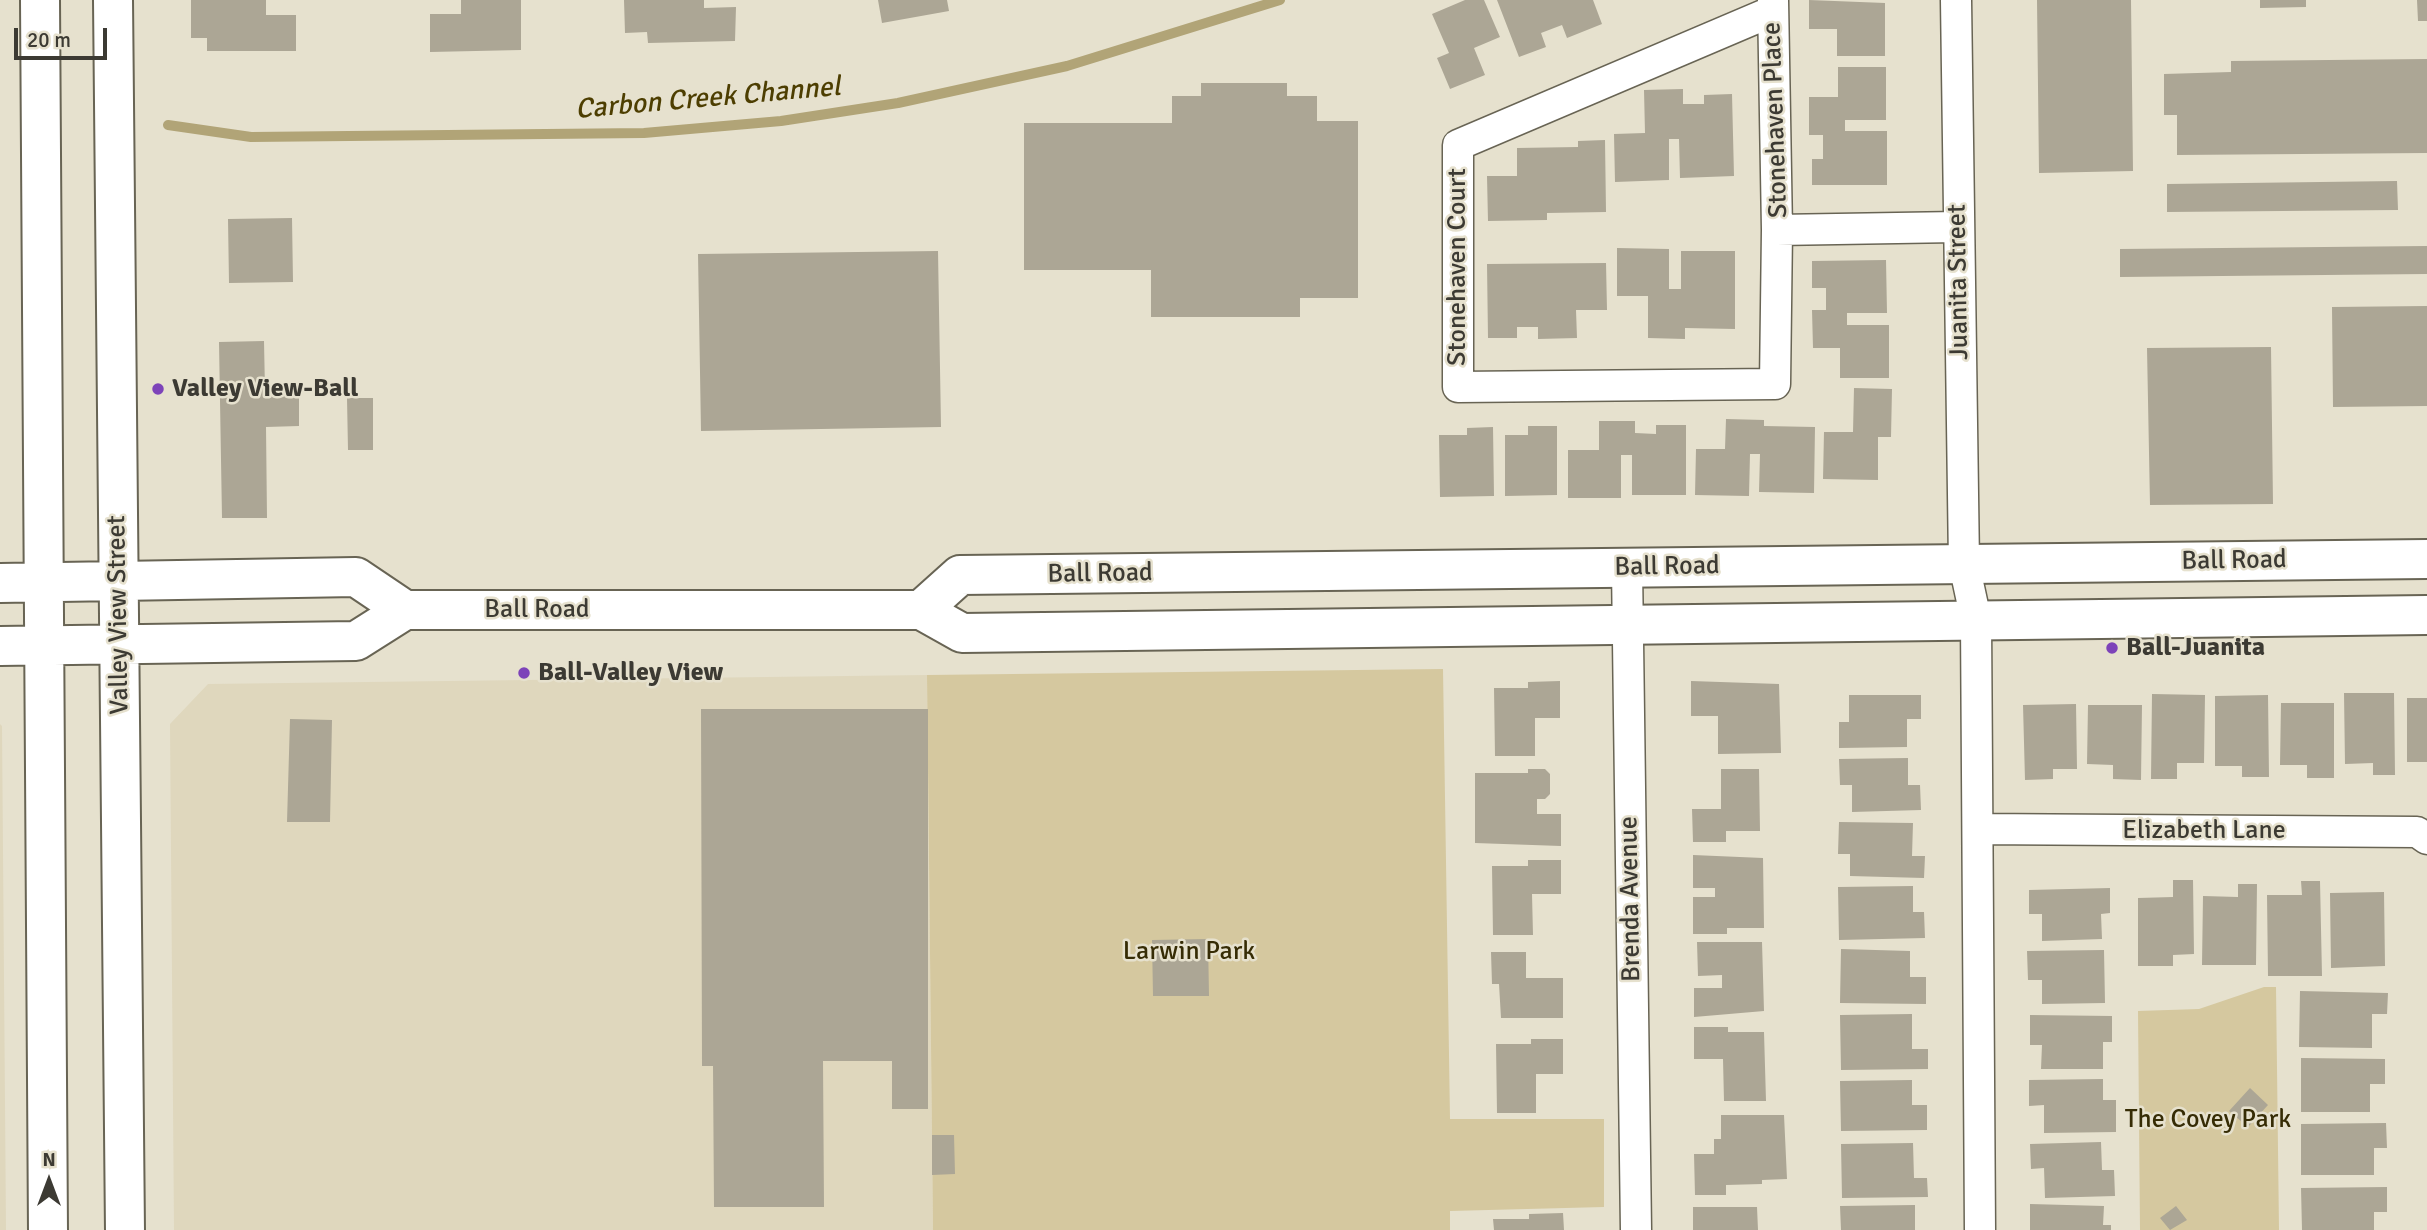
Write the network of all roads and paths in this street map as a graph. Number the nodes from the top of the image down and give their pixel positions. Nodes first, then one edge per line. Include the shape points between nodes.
1 (40, 0) edge
2 (113, 0) edge
3 (1956, 0) edge
4 (1773, 6) edge
5 (1957, 228) junction
6 (1777, 230) junction
7 (2427, 559) edge
8 (1964, 564) junction
9 (1627, 567) junction
10 (118, 580) junction
11 (43, 582) junction
12 (0, 583) edge
13 (405, 610) junction
14 (921, 610) junction
15 (2427, 615) edge
16 (1976, 620) junction
17 (1628, 625) junction
18 (119, 644) junction
19 (43, 645) junction
20 (0, 646) edge
21 (1978, 829) junction
22 (2427, 839) edge
23 (48, 1230) edge
24 (125, 1230) edge
25 (1636, 1230) edge
26 (1980, 1230) edge

1 - 11 main road
2 - 10 main road, Valley View Street
3 - 5 street, Juanita Street
4 - 6 street, Stonehaven Place
4 - 6 street, Stonehaven Court via 1458,145 1458,387 1775,384
5 - 6 street, Stonehaven Place
5 - 8 street, Juanita Street
7 - 8 main road, Ball Road
8 - 9 main road, Ball Road
8 - 16 street
9 - 14 main road, Ball Road via 960,575
9 - 17 street, Brenda Avenue
10 - 11 main road
10 - 13 main road via 356,577
10 - 18 main road, Valley View Street
11 - 12 main road
11 - 19 main road
13 - 14 main road, Ball Road
13 - 18 main road via 356,641
14 - 17 main road, Ball Road via 962,633
15 - 16 main road, Ball Road
16 - 17 main road, Ball Road
16 - 21 street
17 - 25 street, Brenda Avenue
18 - 19 main road
18 - 24 main road, Valley View Street
19 - 20 main road
19 - 23 main road
21 - 22 street, Elizabeth Lane via 2417,832
21 - 26 street

